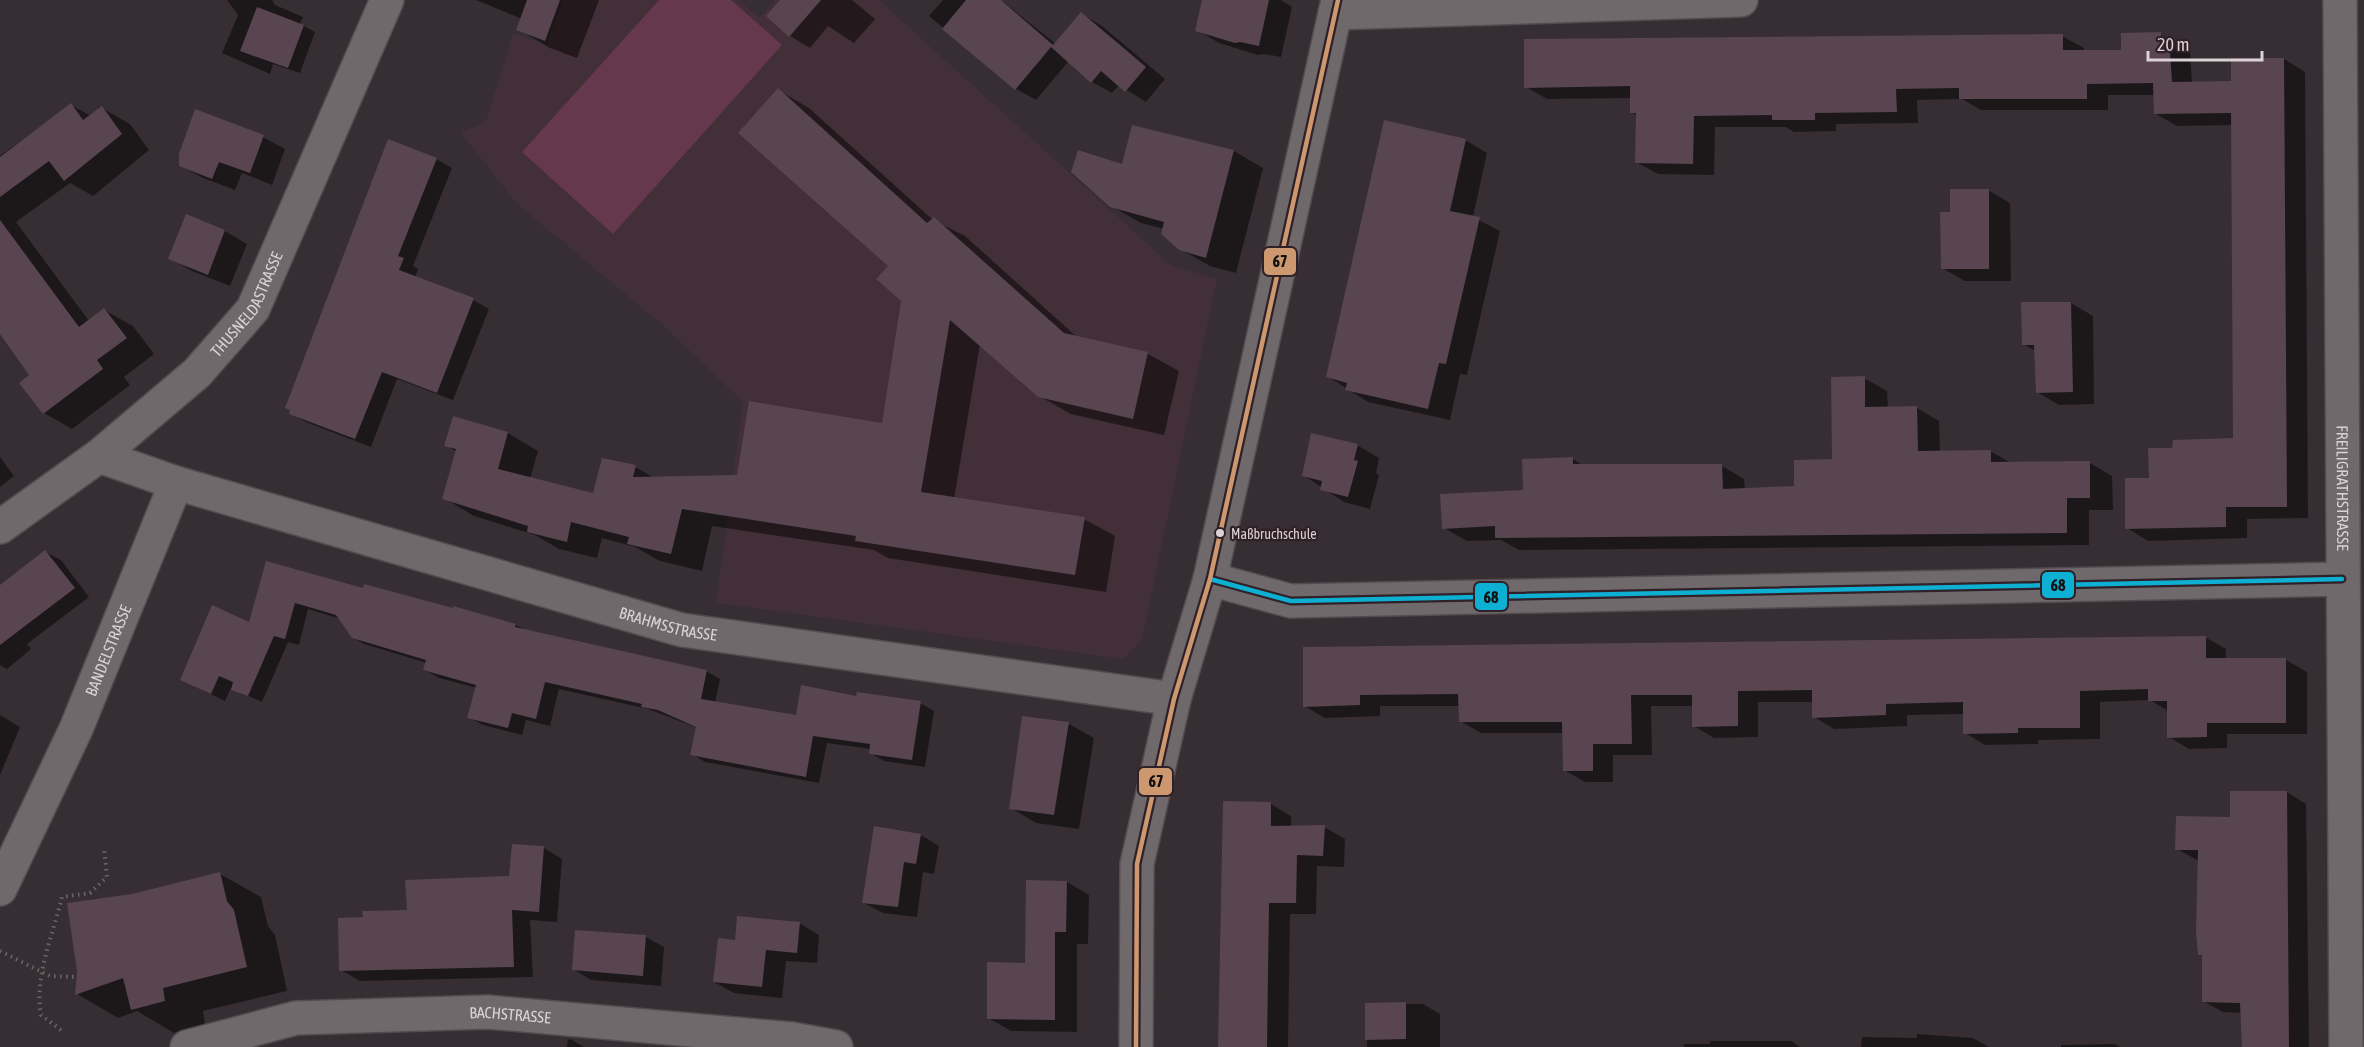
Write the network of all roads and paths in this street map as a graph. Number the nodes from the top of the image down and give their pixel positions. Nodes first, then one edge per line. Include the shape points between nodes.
1 (1741, 0) edge
2 (2340, 0) edge
3 (375, 6) edge
4 (1337, 7) edge
5 (99, 456) junction
6 (177, 483) junction
7 (0, 527) edge
8 (1210, 579) junction
9 (2342, 579) junction
10 (1174, 699) junction
11 (104, 847) dead end
12 (0, 889) edge
13 (0, 951) edge
14 (43, 972) junction
15 (77, 977) dead end
16 (61, 1030) dead end
17 (187, 1047) edge
18 (836, 1047) edge
19 (1136, 1047) edge
20 (2346, 1047) edge

1 - 4 street
2 - 9 street, FREILIGRATHSTRASSE
3 - 5 street, THUSNELDASTRASSE via 253,309 197,374
4 - 8 street
5 - 6 street
5 - 7 street, THUSNELDASTRASSE
6 - 10 street, BRAHMSSTRASSE via 682,630
6 - 12 street, BANDELSTRASSE via 76,729
8 - 9 street via 1292,601
8 - 10 street
9 - 20 street, FREILIGRATHSTRASSE
10 - 19 street via 1137,864
11 - 14 path via 107,877 90,893 62,897
13 - 14 path
14 - 15 path
14 - 16 path via 41,1015
17 - 18 street, BACHSTRASSE via 296,1018 488,1012

